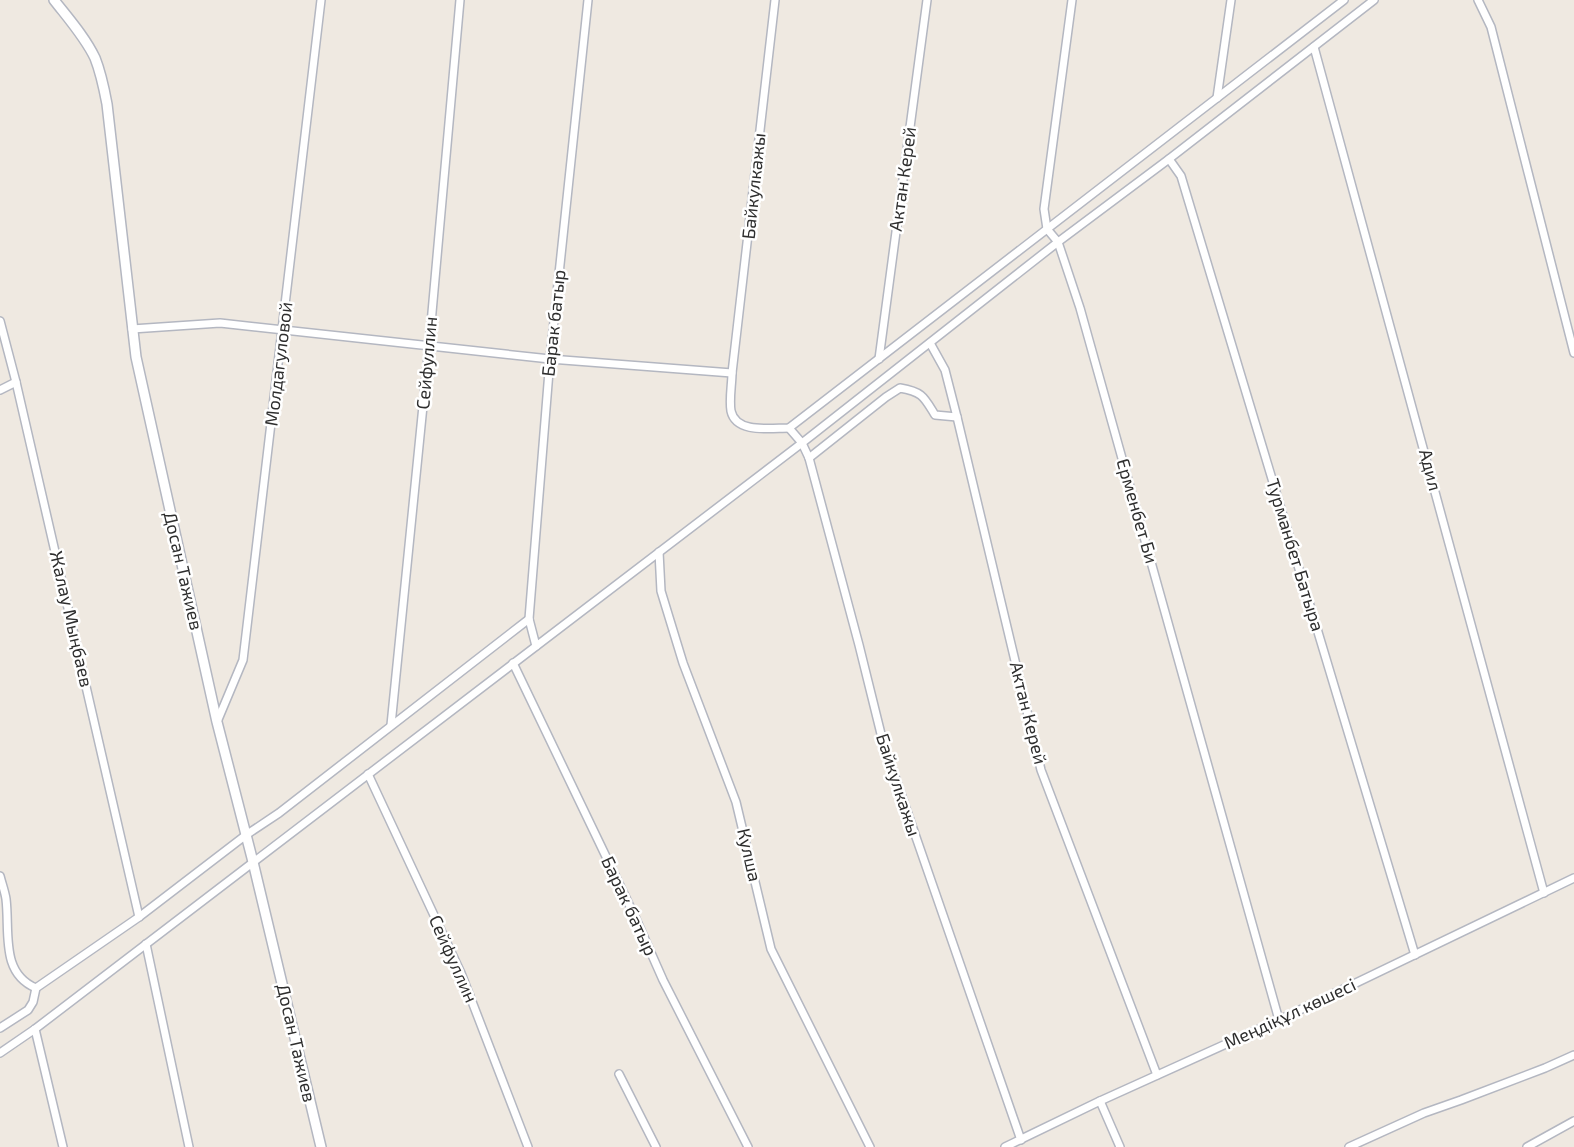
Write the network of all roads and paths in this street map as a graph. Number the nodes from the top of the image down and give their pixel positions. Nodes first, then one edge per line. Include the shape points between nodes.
1 (54, 0) edge
2 (321, 0) edge
3 (460, 0) edge
4 (588, 0) edge
5 (775, 0) edge
6 (927, 0) edge
7 (1072, 0) edge
8 (1231, 0) edge
9 (1344, 0) edge
10 (1374, 0) edge
11 (1478, 0) edge
12 (1314, 47) junction
13 (1217, 98) junction
14 (1169, 159) junction
15 (1047, 229) junction
16 (1059, 242) junction
17 (0, 321) edge
18 (132, 329) junction
19 (283, 330) junction
20 (930, 343) junction
21 (429, 346) junction
22 (1574, 353) edge
23 (550, 358) junction
24 (879, 359) junction
25 (732, 373) junction
26 (16, 382) junction
27 (0, 390) edge
28 (957, 417) junction
29 (789, 428) junction
30 (802, 443) junction
31 (809, 458) junction
32 (659, 552) junction
33 (529, 619) junction
34 (536, 646) junction
35 (513, 663) junction
36 (217, 722) junction
37 (391, 725) junction
38 (369, 774) junction
39 (246, 835) junction
40 (253, 862) junction
41 (0, 876) edge
42 (1574, 878) edge
43 (1544, 893) junction
44 (3, 900) edge
45 (139, 917) junction
46 (146, 944) junction
47 (1415, 955) junction
48 (36, 988) junction
49 (1279, 1020) junction
50 (0, 1028) edge
51 (35, 1029) junction
52 (0, 1053) edge
53 (1574, 1055) edge
54 (619, 1074) dead end
55 (1157, 1075) junction
56 (1100, 1101) junction
57 (1574, 1121) edge
58 (1021, 1140) junction
59 (63, 1147) edge
60 (189, 1147) edge
61 (321, 1147) edge
62 (528, 1147) edge
63 (656, 1147) edge
64 (748, 1147) edge
65 (870, 1147) edge
66 (1005, 1147) edge
67 (1120, 1147) edge
68 (1349, 1147) edge
69 (1527, 1147) edge

1 - 18 street, Досан Тажиев via 82,36 101,73
2 - 19 street, Молдагуловой
3 - 21 street, Сейфуллин
4 - 23 street, Барак батыр
5 - 25 street, Байкулкажы
6 - 24 street, Актан Керей
7 - 15 street via 1044,209
8 - 13 street
9 - 13 street
10 - 12 street
11 - 22 street via 1491,27
12 - 14 street
12 - 43 street, Адил
13 - 15 street
14 - 16 street
14 - 47 street, Турманбет Батыра via 1181,176
15 - 16 street, Ерменбет Би
15 - 24 street
16 - 20 street
16 - 49 street, Ерменбет Би
17 - 26 street, Жалау Мыңбаев
18 - 19 street via 220,323
18 - 36 street, Досан Тажиев
19 - 21 street
19 - 36 street, Молдагуловой via 243,660
20 - 28 street, Актан Керей via 945,370
20 - 30 street
21 - 23 street
21 - 37 street, Сейфуллин
23 - 25 street
23 - 33 street, Барак батыр
24 - 29 street
25 - 29 street, Байкулкажы via 731,411 736,420 749,428
26 - 27 street
26 - 45 street, Жалау Мыңбаев
28 - 31 street via 935,415 926,399 900,388
28 - 55 street, Актан Керей via 1041,770
29 - 30 street, Байкулкажы
30 - 31 street, Байкулкажы
30 - 32 street
31 - 58 street, Байкулкажы via 883,742
32 - 34 street
32 - 65 street, Кулша via 661,591 683,663 736,802 771,949
33 - 34 street, Барак батыр
33 - 37 street
34 - 35 street
35 - 38 street
35 - 64 street, Барак батыр via 663,980
36 - 39 street, Досан Тажиев
37 - 39 street
38 - 40 street
38 - 62 street, Сейфуллин via 461,973
39 - 40 street, Досан Тажиев
39 - 45 street
40 - 46 street
40 - 61 street, Досан Тажиев
41 - 44 street
42 - 43 street, Меңдіқұл көшесі
43 - 47 street, Меңдіқұл көшесі
44 - 48 street via 11,964 26,984
45 - 48 street
46 - 51 street
46 - 60 street
47 - 49 street, Меңдіқұл көшесі
48 - 50 street via 28,1010
49 - 55 street, Меңдіқұл көшесі
51 - 52 street
51 - 59 street
53 - 68 street via 1424,1113
54 - 63 street
55 - 56 street, Меңдіқұл көшесі
56 - 58 street, Меңдіқұл көшесі
56 - 67 street
57 - 69 street
58 - 66 street, Меңдіқұл көшесі

